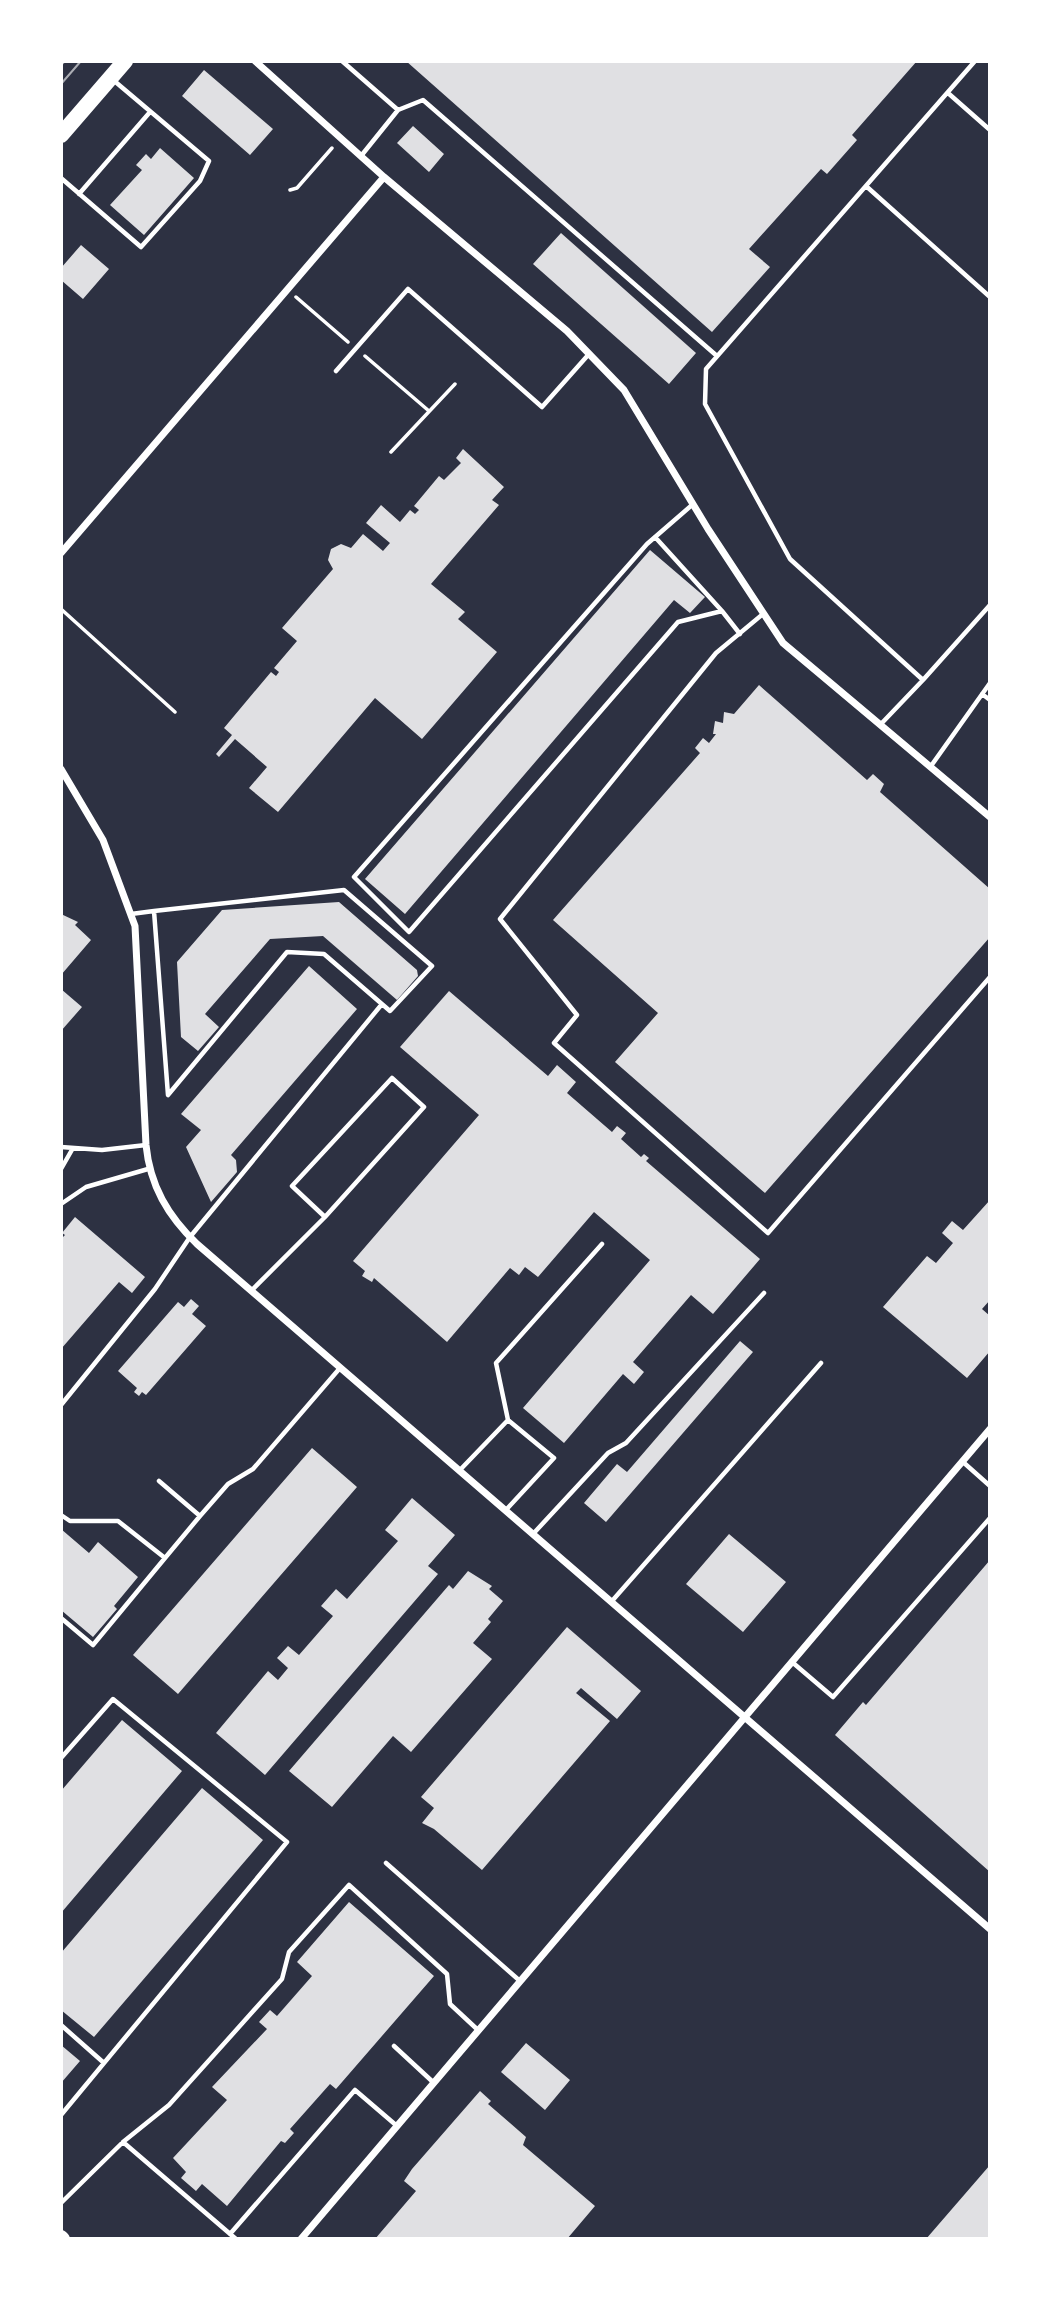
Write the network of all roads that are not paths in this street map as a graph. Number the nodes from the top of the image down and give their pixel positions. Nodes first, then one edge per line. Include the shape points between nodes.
1 (125, 61) edge
2 (255, 61) edge
3 (342, 61) edge
4 (975, 61) edge
5 (111, 78) junction
6 (948, 93) junction
7 (398, 110) junction
8 (150, 112) junction
9 (990, 130) edge
10 (61, 135) edge
11 (361, 156) junction
12 (384, 177) junction
13 (61, 178) edge
14 (866, 186) junction
15 (79, 194) junction
16 (990, 297) edge
17 (589, 354) junction
18 (717, 356) junction
19 (337, 371) dead end
20 (693, 504) junction
21 (655, 537) junction
22 (61, 552) edge
23 (990, 605) edge
24 (722, 611) junction
25 (764, 614) junction
26 (740, 634) junction
27 (923, 680) junction
28 (990, 683) edge
29 (982, 694) junction
30 (990, 700) edge
31 (880, 725) junction
32 (930, 767) junction
33 (61, 769) edge
34 (990, 817) edge
35 (154, 912) junction
36 (130, 914) junction
37 (990, 977) edge
38 (382, 1004) junction
39 (146, 1145) junction
40 (61, 1147) edge
41 (73, 1148) junction
42 (61, 1169) edge
43 (148, 1169) junction
44 (61, 1204) edge
45 (325, 1217) junction
46 (190, 1237) junction
47 (602, 1244) dead end
48 (252, 1290) junction
49 (764, 1293) dead end
50 (821, 1363) dead end
51 (340, 1367) junction
52 (61, 1405) edge
53 (508, 1420) junction
54 (990, 1429) edge
55 (962, 1461) junction
56 (459, 1471) junction
57 (159, 1481) dead end
58 (990, 1486) edge
59 (505, 1511) junction
60 (61, 1515) edge
61 (200, 1516) junction
62 (990, 1518) edge
63 (533, 1535) junction
64 (164, 1558) junction
65 (611, 1602) junction
66 (61, 1618) edge
67 (792, 1662) junction
68 (745, 1717) junction
69 (61, 1758) edge
70 (386, 1863) dead end
71 (990, 1929) edge
72 (521, 1982) junction
73 (61, 2025) edge
74 (479, 2031) junction
75 (394, 2046) dead end
76 (104, 2063) junction
77 (434, 2083) junction
78 (61, 2115) edge
79 (397, 2126) junction
80 (123, 2142) junction
81 (61, 2203) edge
82 (230, 2234) junction
83 (236, 2239) edge
84 (301, 2239) edge

1 - 5 main road
2 - 11 street
3 - 7 lane
4 - 6 lane
5 - 8 lane
5 - 10 main road
6 - 9 lane
6 - 14 lane
7 - 11 lane
7 - 18 lane via 423,100
8 - 15 lane
8 - 15 lane via 209,161 200,181 141,247
11 - 12 street
12 - 17 street
12 - 22 street
13 - 15 lane
14 - 16 lane
14 - 18 lane
17 - 19 lane via 542,407 408,289
17 - 20 street via 624,390
18 - 27 lane via 706,369 705,404 790,559
20 - 21 lane
20 - 25 street
21 - 24 lane
21 - 24 lane via 354,877 359,884 409,932 678,622
23 - 27 lane
24 - 26 lane
25 - 26 lane
25 - 31 street via 783,643
26 - 37 lane via 716,653 500,919 577,1014 554,1043 768,1233
27 - 31 lane
28 - 29 lane
29 - 30 lane
29 - 32 lane
31 - 32 street
32 - 34 street
33 - 36 street via 103,840
35 - 36 lane
35 - 38 lane via 344,890 432,966 390,1012
35 - 38 lane via 168,1095 288,952 324,954
36 - 39 street via 135,926
38 - 46 lane
39 - 41 lane
39 - 43 street
40 - 41 lane
41 - 42 lane
43 - 44 lane via 86,1187
43 - 46 street via 163,1205
45 - 45 lane via 424,1107 392,1078 292,1186
45 - 48 lane
46 - 48 street
46 - 52 lane via 155,1289
47 - 53 lane via 496,1363
48 - 51 street
49 - 63 lane via 626,1443 608,1453
50 - 65 lane
51 - 56 street
51 - 61 lane via 253,1469 228,1484
53 - 56 lane
53 - 59 lane via 554,1458
54 - 55 street
55 - 58 lane
55 - 67 street
56 - 59 street
57 - 61 lane
59 - 63 street
60 - 64 lane via 70,1521 118,1521
61 - 64 lane
62 - 67 lane via 834,1697
63 - 65 street
64 - 66 lane via 93,1645
65 - 68 street
67 - 68 street
68 - 71 street
68 - 72 street
69 - 76 lane via 113,1699 286,1842
70 - 72 lane
72 - 74 street
73 - 76 lane
74 - 77 street
74 - 80 lane via 450,2004 447,1974 349,1885 289,1952 282,1979 169,2105
75 - 77 lane
76 - 78 lane
77 - 79 street
79 - 82 lane via 355,2090
79 - 84 street
80 - 81 lane
80 - 82 lane
82 - 83 lane

